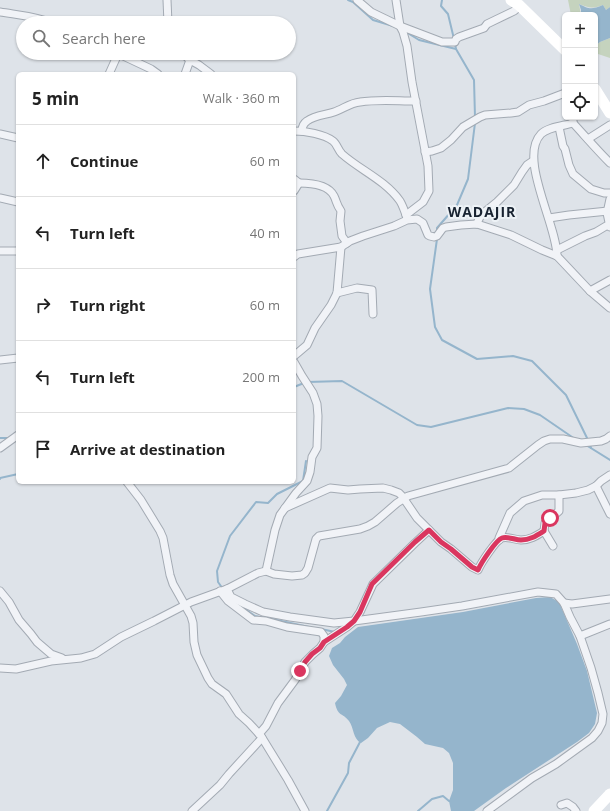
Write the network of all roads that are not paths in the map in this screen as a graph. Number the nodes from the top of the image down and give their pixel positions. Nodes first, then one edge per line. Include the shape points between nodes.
1 (167, 0) edge
2 (357, 0) edge
3 (396, 0) edge
4 (518, 3) edge
5 (0, 12) edge
6 (27, 16) edge
7 (168, 16) edge
8 (400, 26) junction
9 (563, 48) edge
10 (114, 60) edge
11 (132, 60) edge
12 (190, 60) joint
13 (110, 72) edge
14 (155, 72) edge
15 (186, 72) edge
16 (208, 72) edge
17 (562, 94) edge
18 (598, 94) edge
19 (416, 101) junction
20 (610, 113) edge
21 (573, 120) edge
22 (610, 125) edge
23 (559, 127) junction
24 (296, 131) edge
25 (302, 131) junction
26 (0, 134) edge
27 (16, 138) edge
28 (588, 139) junction
29 (425, 152) junction
30 (534, 161) junction
31 (610, 163) edge
32 (296, 181) edge
33 (610, 193) edge
34 (0, 198) edge
35 (610, 199) edge
36 (16, 202) edge
37 (608, 211) junction
38 (406, 218) junction
39 (549, 218) junction
40 (477, 224) junction
41 (610, 226) edge
42 (344, 245) junction
43 (0, 251) edge
44 (16, 251) edge
45 (557, 253) junction
46 (296, 255) edge
47 (610, 280) edge
48 (590, 291) junction
49 (337, 293) junction
50 (610, 308) edge
51 (373, 314) dead end
52 (296, 354) edge
53 (16, 358) edge
54 (0, 360) edge
55 (296, 366) edge
56 (16, 436) edge
57 (610, 436) edge
58 (0, 448) edge
59 (610, 475) edge
60 (129, 484) edge
61 (596, 486) junction
62 (559, 495) junction
63 (404, 498) junction
64 (285, 508) junction
65 (610, 514) edge
66 (429, 530) junction
67 (544, 531) junction
68 (499, 540) junction
69 (553, 546) dead end
70 (266, 571) junction
71 (224, 590) junction
72 (0, 591) edge
73 (610, 598) edge
74 (564, 603) junction
75 (185, 605) junction
76 (354, 621) junction
77 (610, 624) edge
78 (580, 636) junction
79 (324, 642) junction
80 (64, 659) junction
81 (0, 668) edge
82 (261, 736) junction
83 (610, 794) edge
84 (562, 805) dead end
85 (192, 811) edge
86 (305, 811) edge
87 (487, 811) edge
88 (576, 811) edge
89 (594, 811) edge

1 - 7 street
2 - 8 street via 371,12
3 - 8 street
4 - 8 street via 514,11 487,24 484,28 459,37 455,42 442,42
4 - 9 street
5 - 6 street
8 - 19 street via 407,46
10 - 13 street
11 - 14 street
12 - 15 street
12 - 16 street
17 - 29 street via 529,104 511,114 480,117 463,127 441,148
18 - 20 street
19 - 25 street via 353,103 335,112 312,118 302,127
19 - 29 street
21 - 23 street
21 - 28 street
22 - 28 street
23 - 30 street via 541,134 534,148
23 - 33 street via 573,174 591,189
24 - 25 street
25 - 38 street via 333,141 342,154 395,194
26 - 27 street
28 - 31 street
29 - 38 street via 429,191 423,202
30 - 39 street via 540,192
30 - 40 street via 527,165 510,190 481,215
32 - 42 street via 327,188 335,197 341,210
34 - 36 street
35 - 37 street
37 - 39 street
37 - 41 street
38 - 40 street via 420,221 428,235 434,237 446,227
38 - 42 street via 394,226
39 - 45 street
40 - 45 street via 511,235 542,250
41 - 45 street via 585,236
42 - 46 street
42 - 49 street
43 - 44 street
45 - 48 street
47 - 48 street
48 - 50 street
49 - 51 street via 357,288 372,290
49 - 52 street via 306,345
53 - 54 street
55 - 64 street via 317,404 317,448 312,457 307,481
56 - 58 street
57 - 63 street via 601,441 581,443 550,439 538,445 509,468
59 - 61 street
60 - 75 street via 160,530 170,575
61 - 62 street via 576,493
61 - 65 street
62 - 67 street via 559,511 545,523
62 - 68 street via 542,495 524,501 510,513
63 - 64 street via 399,493 383,488 330,488
63 - 66 street via 417,518
63 - 70 street via 368,526 319,536 308,568 302,575 274,574
64 - 70 street via 275,530
66 - 68 street via 478,570
66 - 76 street via 372,584
67 - 68 street via 526,540 507,537
67 - 69 street
70 - 71 street
71 - 75 street
71 - 76 street via 232,597 264,612 334,623
71 - 79 street via 228,600 253,620 321,632
72 - 80 street via 18,620 37,642 51,654
73 - 74 street
74 - 76 street via 556,594 538,592
74 - 78 street
75 - 80 street via 121,637 95,654
75 - 82 street via 193,623 197,655 208,678 226,694 239,714
76 - 79 street
77 - 78 street
78 - 87 street via 602,714 602,723 598,731 578,749
79 - 82 street via 305,662 278,703
80 - 81 street via 16,669
82 - 85 street via 220,785
82 - 86 street
83 - 89 street
84 - 88 street via 567,803

